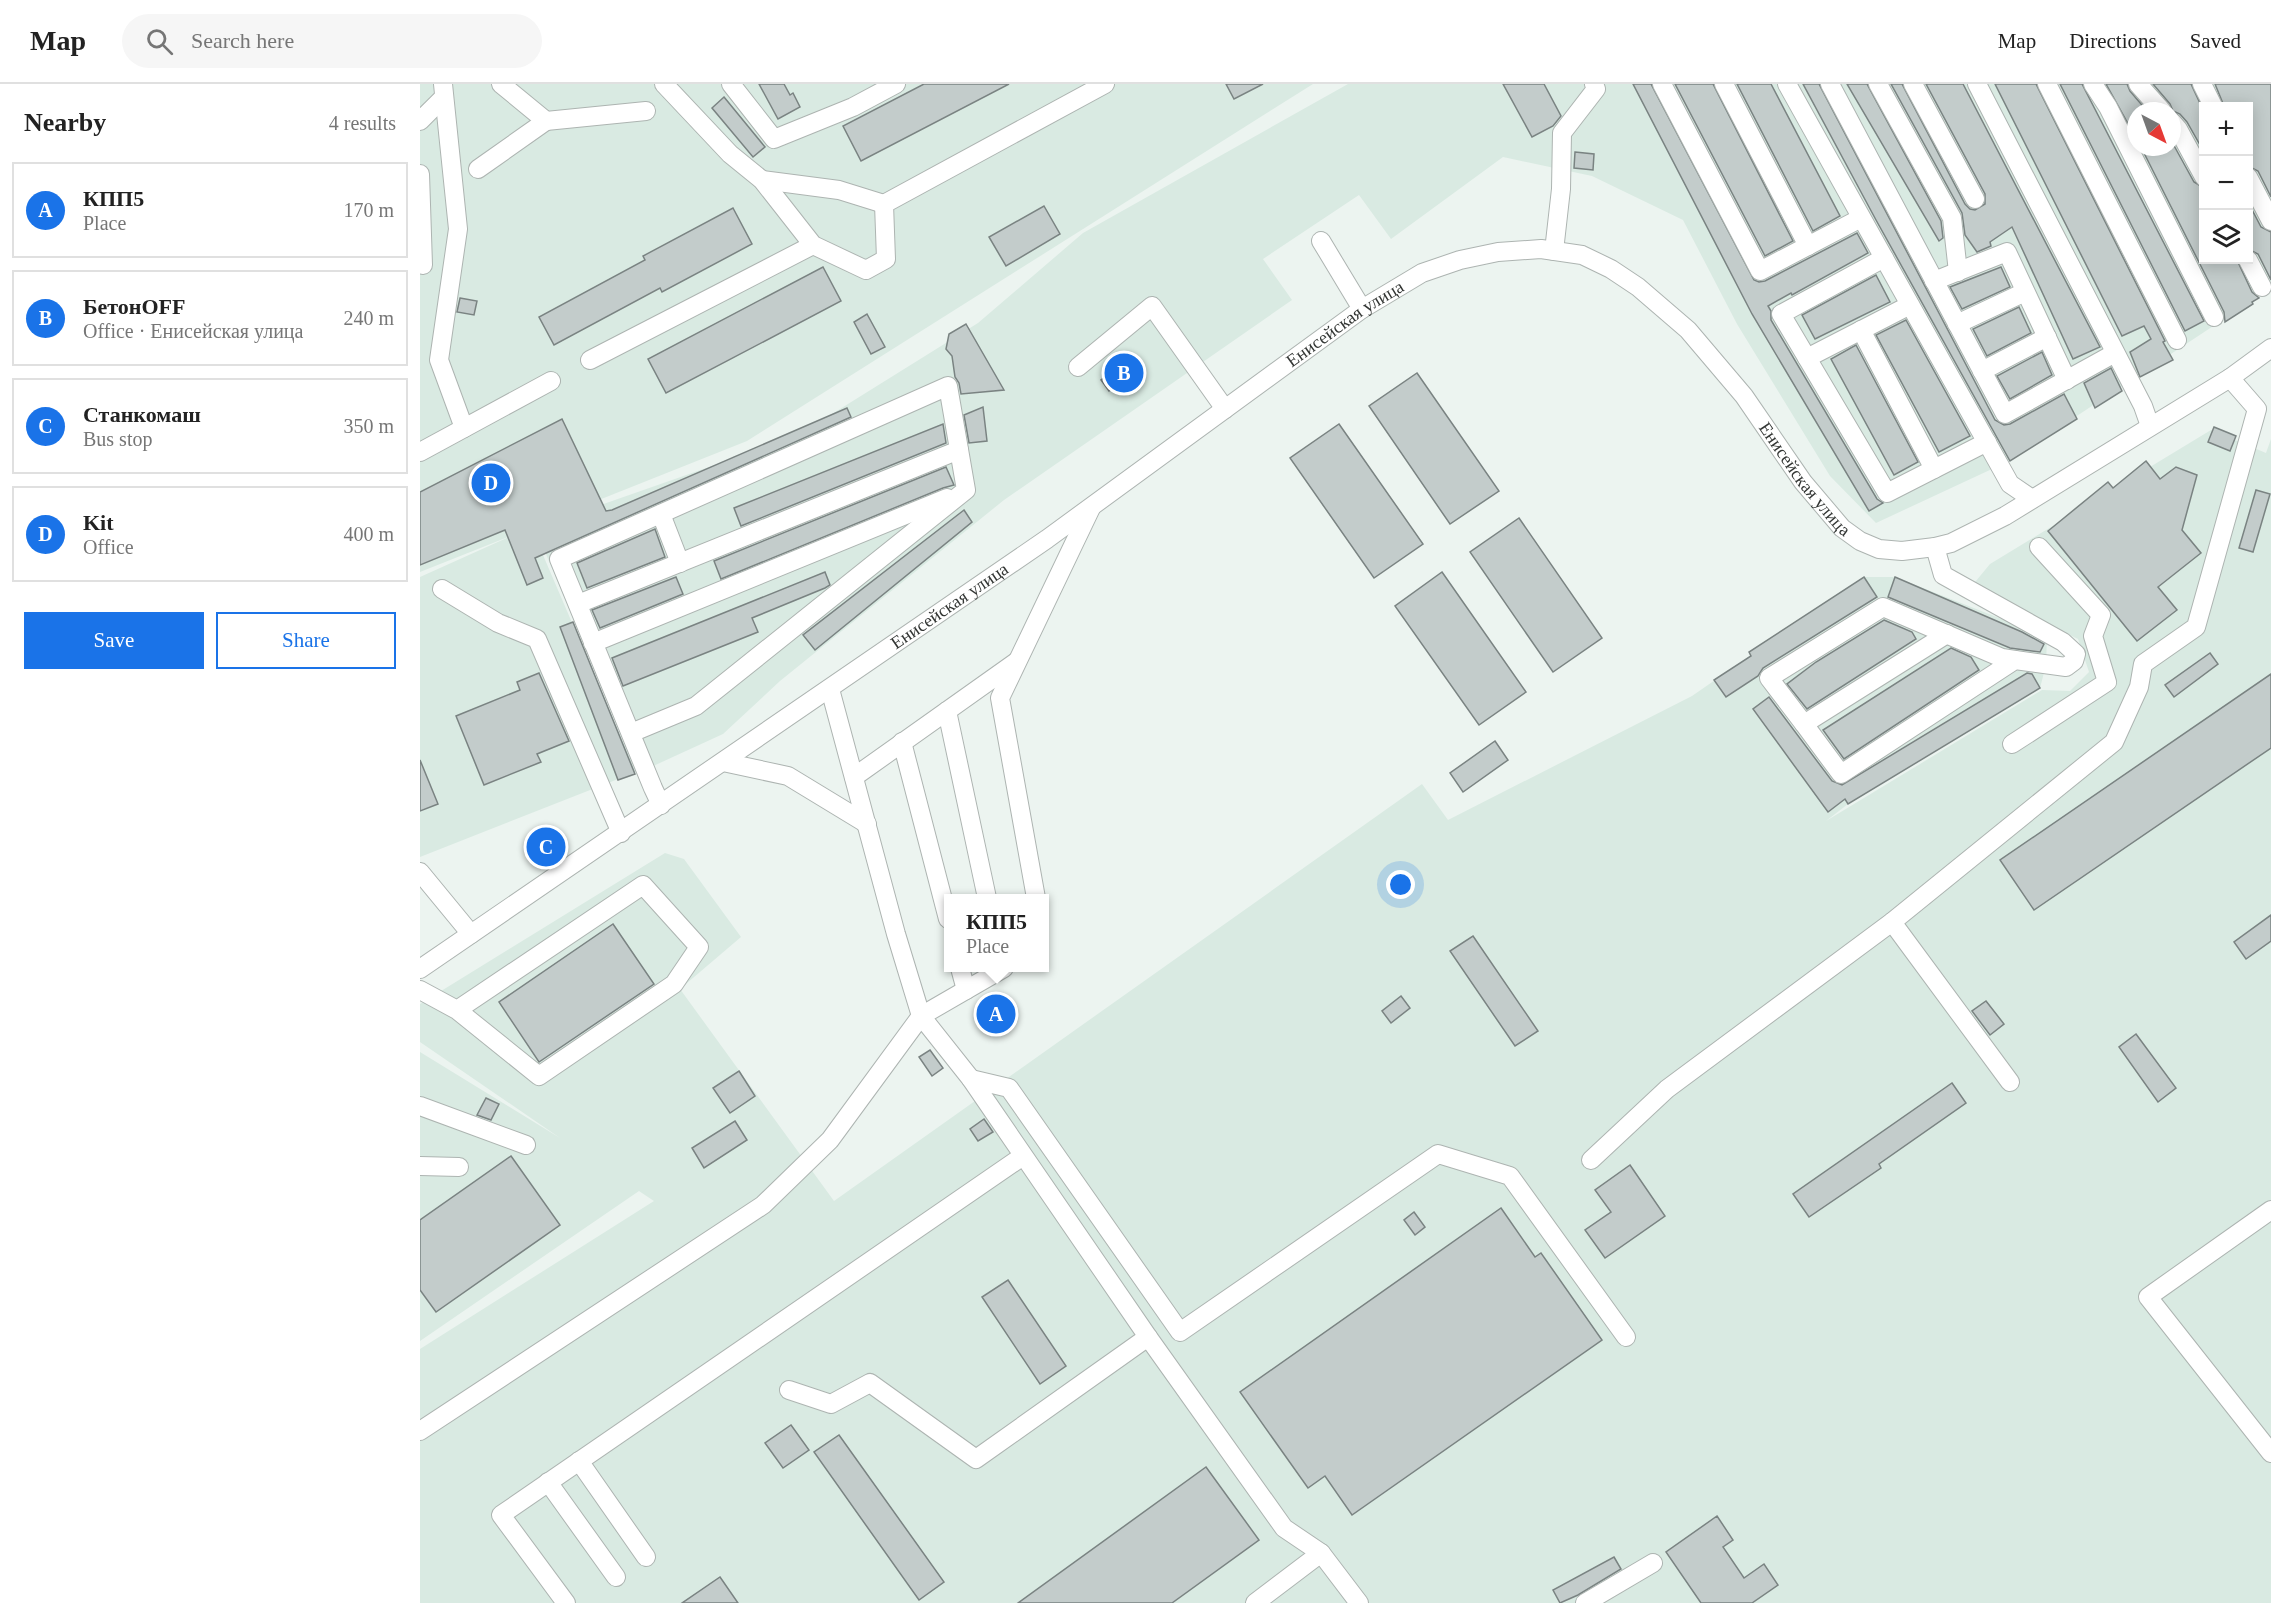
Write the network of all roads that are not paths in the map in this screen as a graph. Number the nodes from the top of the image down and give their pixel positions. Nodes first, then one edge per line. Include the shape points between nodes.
1 (501, 84) edge
2 (664, 84) edge
3 (731, 84) edge
4 (896, 84) edge
5 (1104, 84) edge
6 (1594, 84) edge
7 (1662, 84) edge
8 (1724, 84) edge
9 (1787, 84) edge
10 (1830, 84) edge
11 (1878, 84) edge
12 (1913, 84) edge
13 (1977, 84) edge
14 (2047, 84) edge
15 (2092, 84) edge
16 (2139, 84) edge
17 (2202, 84) edge
18 (443, 91) edge
19 (2154, 102) edge
20 (2211, 102) edge
21 (646, 111) dead end
22 (420, 121) edge
23 (546, 121) junction
24 (2181, 135) edge
25 (2199, 168) edge
26 (478, 169) dead end
27 (420, 174) edge
28 (762, 180) junction
29 (2253, 187) edge
30 (1975, 199) dead end
31 (884, 204) junction
32 (1862, 218) junction
33 (2271, 222) edge
34 (1321, 241) dead end
35 (813, 245) junction
36 (1808, 246) junction
37 (1554, 251) junction
38 (1884, 258) junction
39 (2250, 264) edge
40 (423, 265) dead end
41 (1958, 272) junction
42 (1934, 281) junction
43 (2262, 287) dead end
44 (2025, 292) junction
45 (1910, 305) junction
46 (1362, 309) junction
47 (2214, 316) dead end
48 (1957, 324) junction
49 (1861, 330) junction
50 (2047, 336) junction
51 (2177, 340) dead end
52 (2271, 348) edge
53 (2115, 353) junction
54 (1807, 358) junction
55 (590, 360) dead end
56 (1078, 367) dead end
57 (1982, 372) junction
58 (2230, 378) junction
59 (2067, 380) junction
60 (551, 381) dead end
61 (1225, 409) junction
62 (2264, 412) edge
63 (2150, 426) junction
64 (464, 428) junction
65 (1987, 442) junction
66 (959, 450) junction
67 (420, 452) edge
68 (1934, 468) junction
69 (966, 490) junction
70 (2032, 499) junction
71 (1091, 506) junction
72 (661, 514) junction
73 (1935, 547) junction
74 (2039, 547) dead end
75 (680, 563) junction
76 (442, 589) dead end
77 (578, 604) junction
78 (1947, 634) junction
79 (593, 643) junction
80 (2014, 660) junction
81 (1018, 661) junction
82 (2106, 682) junction
83 (2139, 687) junction
84 (830, 689) junction
85 (947, 711) junction
86 (1804, 724) junction
87 (631, 733) junction
88 (902, 742) junction
89 (2012, 744) dead end
90 (723, 762) junction
91 (854, 777) junction
92 (661, 805) junction
93 (867, 824) junction
94 (621, 833) junction
95 (420, 872) edge
96 (986, 894) edge
97 (1035, 894) edge
98 (944, 905) edge
99 (1892, 922) junction
100 (471, 934) junction
101 (420, 969) edge
102 (961, 972) edge
103 (996, 972) edge
104 (420, 990) edge
105 (966, 990) junction
106 (457, 1010) junction
107 (921, 1016) junction
108 (971, 1080) junction
109 (2010, 1082) dead end
110 (420, 1106) edge
111 (526, 1145) dead end
112 (1023, 1156) junction
113 (1591, 1160) dead end
114 (420, 1166) edge
115 (459, 1167) dead end
116 (2271, 1210) edge
117 (1148, 1337) junction
118 (1626, 1337) dead end
119 (789, 1390) dead end
120 (420, 1431) edge
121 (2271, 1453) edge
122 (579, 1461) junction
123 (548, 1482) junction
124 (1322, 1554) junction
125 (646, 1557) dead end
126 (1653, 1563) dead end
127 (616, 1577) dead end
128 (566, 1603) edge
129 (1255, 1603) edge
130 (1359, 1603) edge
131 (1585, 1603) edge

1 - 23 street
2 - 28 street via 730,154
3 - 4 street via 774,139 853,107
5 - 31 street
6 - 37 street via 1596,89 1562,133
7 - 36 street via 1760,271
8 - 36 street
9 - 32 street
10 - 42 street
11 - 41 street via 1952,218
12 - 30 street
13 - 53 street
14 - 51 street
15 - 47 street via 2108,107
16 - 19 street
17 - 20 street
18 - 22 street
18 - 64 street via 458,229 439,360
21 - 23 street
23 - 26 street
24 - 25 street
27 - 40 street
28 - 31 street via 839,190
28 - 35 street
29 - 33 street
31 - 35 street via 886,259 866,270
32 - 36 street
32 - 38 street
34 - 46 street
35 - 55 street
37 - 46 street, Енисейская улица via 1498,252 1460,260 1422,273
37 - 73 street, Енисейская улица via 1582,255 1611,269 1688,330 1744,396 1803,482 1851,536 1879,549
38 - 45 street
38 - 54 street via 1781,314
39 - 43 street
41 - 42 street
41 - 44 street via 2007,252
42 - 48 street
44 - 48 street
44 - 50 street
45 - 49 street
45 - 65 street
46 - 61 street, Енисейская улица
48 - 57 street
49 - 54 street
49 - 68 street
50 - 57 street
50 - 59 street
52 - 58 street, Енисейская улица
53 - 59 street
53 - 63 street
54 - 68 street via 1887,493
56 - 61 street via 1152,306
57 - 59 street via 2005,414
58 - 62 street
58 - 63 street, Енисейская улица
60 - 64 street
61 - 71 street, Енисейская улица
62 - 83 street via 2196,627 2143,664
63 - 70 street, Енисейская улица
64 - 67 street
65 - 68 street
65 - 70 street via 2010,484
66 - 69 street
66 - 72 street via 948,386
66 - 75 street
69 - 79 street
69 - 87 street via 696,706
70 - 73 street, Енисейская улица via 1951,543
71 - 81 street
71 - 84 street, Енисейская улица
72 - 75 street
72 - 77 street via 559,559
73 - 80 street via 1943,575 2063,642 2076,654 2066,667
74 - 82 street via 2101,615 2093,636
75 - 77 street
76 - 94 street via 498,623 537,639
77 - 79 street
78 - 80 street
78 - 86 street
78 - 86 street via 1883,607 1768,678
79 - 87 street
80 - 86 street via 1841,774
81 - 85 street
81 - 97 street via 1000,698
82 - 83 street
82 - 89 street
83 - 99 street via 2114,742
84 - 90 street, Енисейская улица
84 - 91 street
85 - 88 street
85 - 96 street
87 - 92 street
88 - 91 street
88 - 98 street
90 - 92 street, Енисейская улица
90 - 93 street via 788,776
91 - 93 street
92 - 94 street, Енисейская улица
93 - 107 street
94 - 100 street, Енисейская улица
95 - 100 street
99 - 109 street
99 - 113 street via 1667,1089
100 - 101 street, Енисейская улица
102 - 105 street
103 - 105 street
104 - 106 street
105 - 107 street
106 - 106 street via 539,1076 674,984 699,947 643,885
107 - 108 street
107 - 120 street via 830,1140 763,1205
108 - 112 street
108 - 118 street via 1009,1088 1180,1332 1438,1154 1510,1176
110 - 111 street
112 - 117 street
112 - 122 street
114 - 115 street
116 - 121 street via 2148,1297
117 - 119 street via 976,1459 870,1383 831,1404
117 - 124 street via 1284,1528
122 - 123 street
122 - 125 street
123 - 127 street
123 - 128 street via 501,1515
124 - 129 street
124 - 130 street
126 - 131 street

